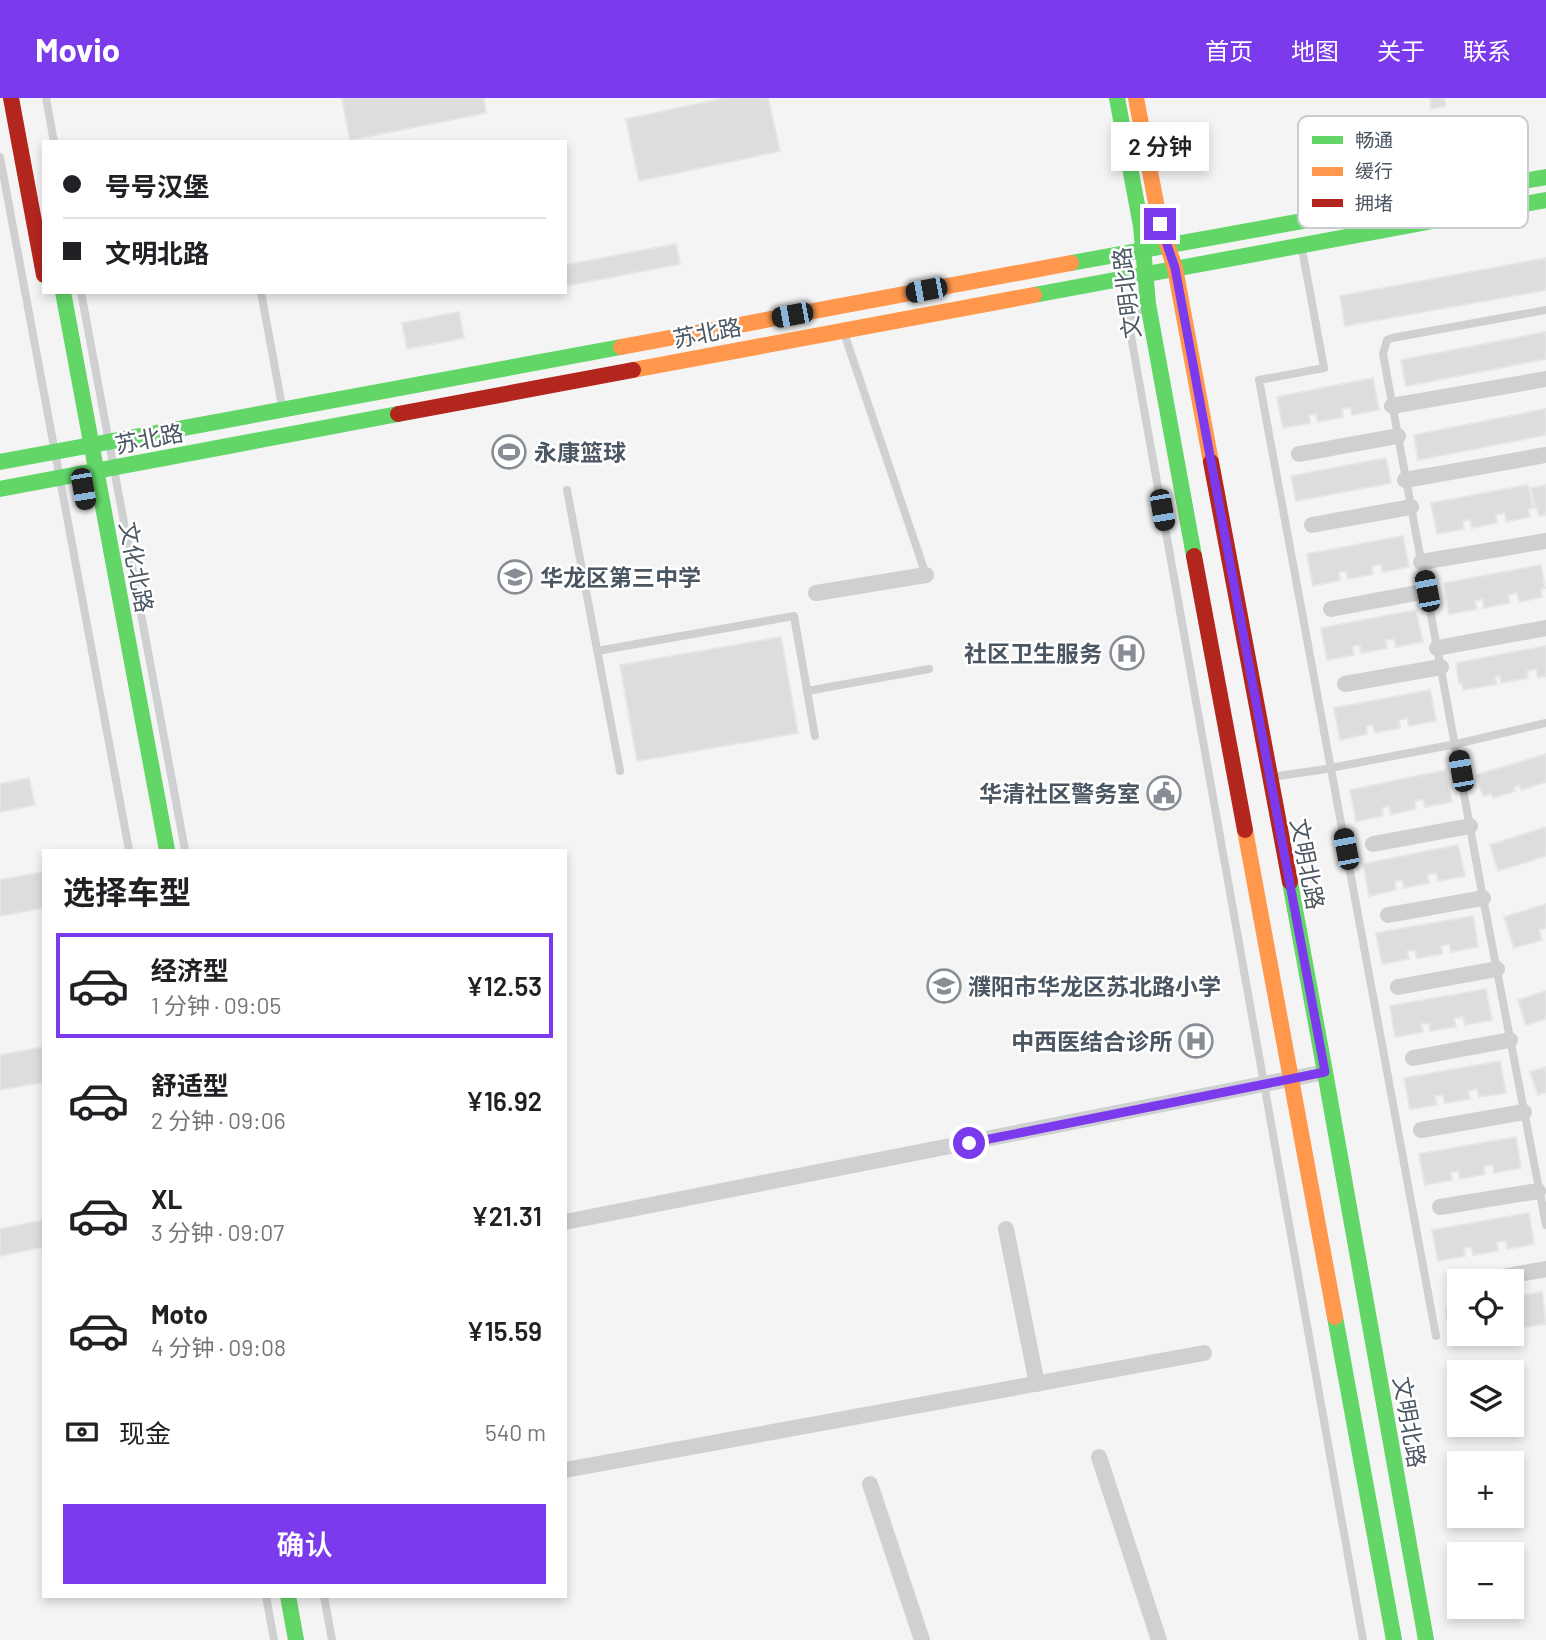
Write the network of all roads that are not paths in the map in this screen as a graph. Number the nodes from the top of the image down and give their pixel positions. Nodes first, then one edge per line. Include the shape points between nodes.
1 (11, 98) edge
2 (46, 98) edge
3 (1117, 98) edge
4 (1136, 98) edge
5 (54, 140) edge
6 (37, 152) dead end
7 (0, 157) edge
8 (1546, 177) edge
9 (42, 178) edge
10 (1528, 180) edge
11 (1546, 200) edge
12 (1528, 203) edge
13 (1298, 223) edge
14 (1394, 228) edge
15 (1301, 245) junction
16 (1167, 247) junction
17 (1144, 251) junction
18 (42, 264) edge
19 (1175, 268) junction
20 (1146, 274) junction
21 (63, 294) edge
22 (81, 294) edge
23 (261, 294) edge
24 (1148, 304) junction
25 (1546, 310) edge
26 (843, 330) junction
27 (1546, 379) edge
28 (1392, 406) junction
29 (283, 410) junction
30 (1398, 436) junction
31 (108, 442) junction
32 (80, 443) junction
33 (55, 452) junction
34 (1299, 454) dead end
35 (1546, 455) edge
36 (0, 462) edge
37 (113, 468) junction
38 (60, 478) junction
39 (87, 478) junction
40 (1405, 480) junction
41 (0, 489) edge
42 (567, 489) dead end
43 (1410, 507) junction
44 (1312, 525) dead end
45 (1546, 541) edge
46 (1421, 562) junction
47 (926, 575) joint
48 (1427, 591) junction
49 (816, 593) dead end
50 (1331, 609) dead end
51 (1546, 628) edge
52 (1437, 648) junction
53 (597, 652) junction
54 (1441, 667) junction
55 (929, 669) dead end
56 (1345, 684) dead end
57 (807, 691) junction
58 (1546, 723) edge
59 (815, 736) dead end
60 (1456, 744) junction
61 (1331, 767) junction
62 (620, 771) dead end
63 (1269, 778) junction
64 (1470, 826) junction
65 (1373, 844) dead end
66 (129, 849) edge
67 (167, 849) edge
68 (185, 849) edge
69 (1483, 898) junction
70 (1388, 915) dead end
71 (1497, 969) junction
72 (1398, 987) dead end
73 (1510, 1040) junction
74 (1413, 1058) dead end
75 (1325, 1072) junction
76 (1292, 1079) junction
77 (1265, 1085) junction
78 (1524, 1112) junction
79 (1421, 1130) dead end
80 (1538, 1191) junction
81 (1440, 1207) dead end
82 (567, 1222) edge
83 (1546, 1225) edge
84 (1006, 1229) dead end
85 (1546, 1269) edge
86 (1524, 1273) edge
87 (1436, 1336) dead end
88 (1205, 1353) dead end
89 (1037, 1384) junction
90 (1099, 1457) dead end
91 (567, 1470) edge
92 (870, 1484) dead end
93 (266, 1598) edge
94 (288, 1598) edge
95 (324, 1598) edge
96 (274, 1640) edge
97 (296, 1640) edge
98 (332, 1640) edge
99 (922, 1640) edge
100 (1159, 1640) edge
101 (1363, 1640) edge
102 (1394, 1640) edge
103 (1426, 1640) edge

1 - 18 street
2 - 5 lane
3 - 17 street, 文明北路
4 - 16 street, 文明北路
6 - 9 street
7 - 33 lane
8 - 10 street, 苏北路
11 - 12 street, 苏北路
13 - 16 street, 苏北路
14 - 15 street, 苏北路
15 - 19 street, 苏北路
15 - 61 lane via 1324,368 1259,380
16 - 17 street, 苏北路
16 - 19 street, 文明北路
17 - 20 street, 文明北路
17 - 29 street, 苏北路
19 - 20 street, 苏北路
19 - 63 street, 文明北路
20 - 24 street, 文明北路
20 - 26 street, 苏北路
21 - 32 street, 文化北路
22 - 31 lane
23 - 29 lane
24 - 76 street, 文明北路
24 - 77 lane via 1128,319
25 - 28 lane via 1387,340 1383,354
26 - 37 street, 苏北路
26 - 47 lane
27 - 28 street
28 - 30 lane
29 - 31 street, 苏北路
30 - 34 street
30 - 40 lane
31 - 32 street, 苏北路
31 - 37 lane
32 - 33 street, 苏北路
32 - 39 street, 文化北路
33 - 36 street, 苏北路
33 - 38 lane
35 - 40 street
37 - 39 street, 苏北路
37 - 68 lane
38 - 39 street, 苏北路
38 - 41 street, 苏北路
38 - 66 lane
39 - 67 street, 文化北路
40 - 43 lane
42 - 53 lane
43 - 44 street
43 - 46 lane
45 - 46 street
46 - 48 lane
47 - 49 street
48 - 50 street
48 - 52 lane
51 - 52 street
52 - 54 lane
53 - 57 lane via 794,616
53 - 62 lane
54 - 56 street
54 - 60 lane
55 - 57 lane
57 - 59 lane
58 - 60 lane
60 - 61 lane
60 - 64 lane
61 - 63 lane
61 - 87 lane
63 - 75 street, 文明北路
64 - 65 street
64 - 69 lane
69 - 70 street
69 - 71 lane
71 - 72 street
71 - 73 lane
73 - 74 street
73 - 78 lane
75 - 76 street
75 - 103 street, 文明北路
76 - 77 street
76 - 102 street, 文明北路
77 - 82 street
77 - 101 lane
78 - 79 street
78 - 80 lane
80 - 81 street
80 - 83 lane
84 - 89 street
85 - 86 street
88 - 89 street
89 - 91 street
90 - 100 street
92 - 99 street
93 - 96 lane
94 - 97 street
95 - 98 lane

